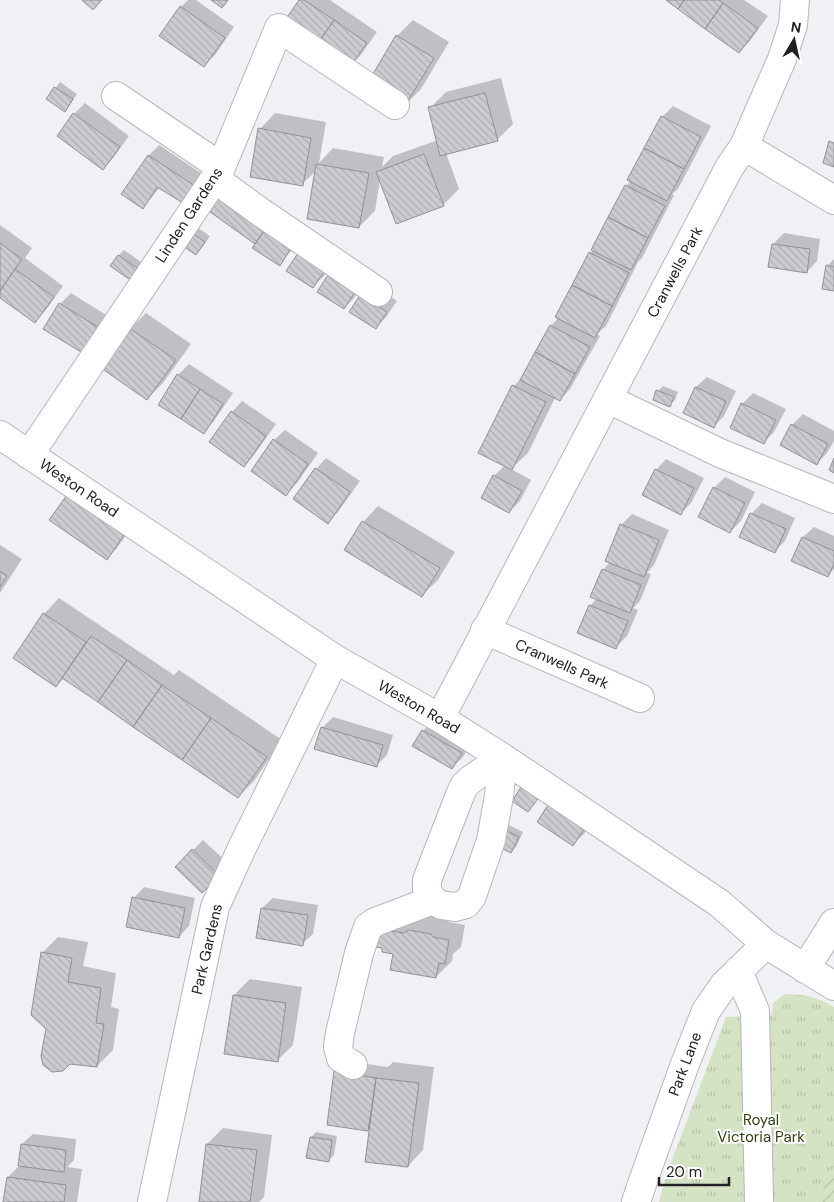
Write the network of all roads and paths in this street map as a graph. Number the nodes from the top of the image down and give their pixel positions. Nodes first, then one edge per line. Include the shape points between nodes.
1 (795, 0) edge
2 (116, 96) dead end
3 (395, 105) dead end
4 (744, 146) junction
5 (218, 173) junction
6 (834, 200) edge
7 (378, 292) dead end
8 (608, 399) junction
9 (0, 435) edge
10 (29, 455) junction
11 (834, 499) edge
12 (485, 630) junction
13 (335, 659) junction
14 (640, 698) dead end
15 (440, 718) junction
16 (503, 758) junction
17 (432, 900) junction
18 (834, 923) edge
19 (766, 944) junction
20 (805, 969) junction
21 (738, 971) junction
22 (834, 986) edge
23 (353, 1065) dead end
24 (152, 1202) edge
25 (636, 1202) edge
26 (760, 1202) edge

1 - 4 street, Cranwells Park via 793,25 782,59
2 - 5 street
3 - 5 street, Linden Gardens via 278,28
4 - 6 street
4 - 8 street, Cranwells Park via 729,168
5 - 7 street via 259,211
5 - 10 street, Linden Gardens
8 - 11 street via 720,453
8 - 12 street, Cranwells Park
9 - 10 street, Weston Road
10 - 13 street, Weston Road
12 - 14 street, Cranwells Park
12 - 15 street, Cranwells Park
13 - 15 street, Weston Road
13 - 24 street, Park Gardens via 215,907
15 - 16 street, Weston Road
16 - 17 street via 470,780 460,795 427,880 427,892
16 - 17 street via 491,840 472,896 466,904 455,908
16 - 19 street, Weston Road via 719,903
17 - 23 street via 368,927 338,1047 341,1058
18 - 20 street
19 - 20 street, Weston Road
19 - 21 street, Park Lane
20 - 22 street, Weston Road
21 - 25 street, Park Lane via 706,1010
21 - 26 street via 755,1011

